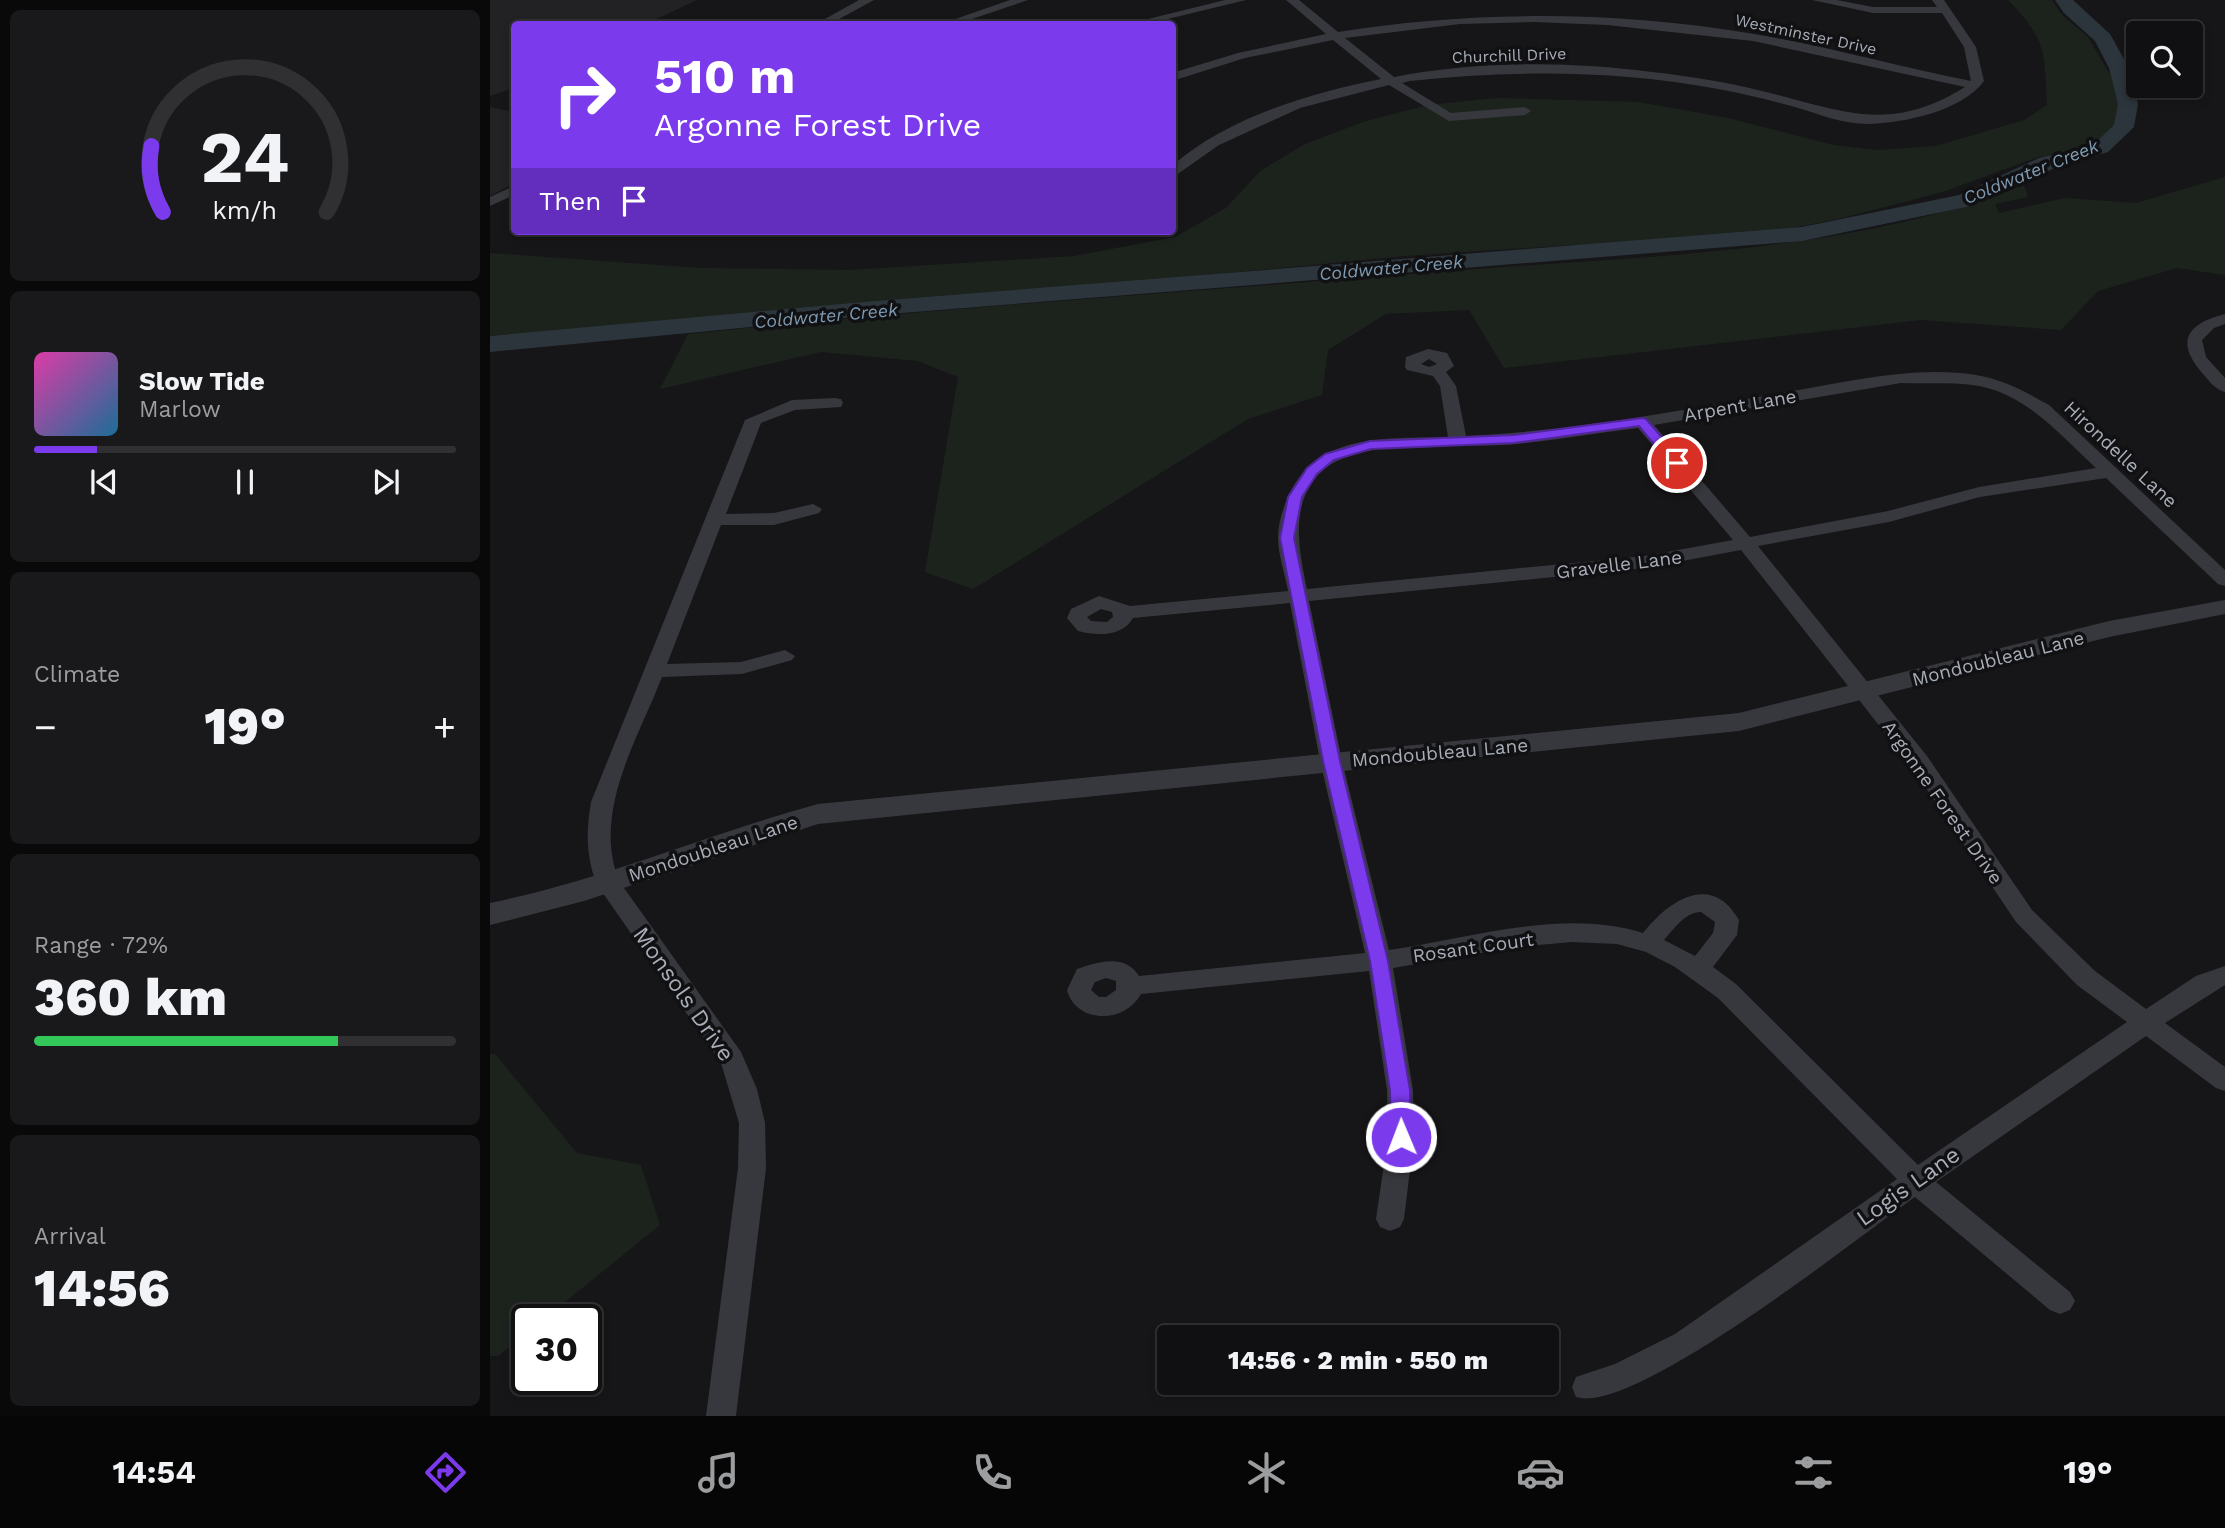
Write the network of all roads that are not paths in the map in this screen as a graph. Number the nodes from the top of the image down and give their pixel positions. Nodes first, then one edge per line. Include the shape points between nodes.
1 (868, 0) edge
2 (1022, 0) edge
3 (1240, 0) edge
4 (1292, 0) edge
5 (1818, 0) edge
6 (1942, 5) edge
7 (828, 21) edge
8 (956, 21) edge
9 (1147, 21) edge
10 (1336, 34) junction
11 (1176, 75) edge
12 (1392, 82) junction
13 (1975, 85) junction
14 (1525, 111) dead end
15 (1176, 171) edge
16 (511, 192) edge
17 (490, 202) edge
18 (2225, 319) edge
19 (1437, 371) dead end
20 (1975, 380) joint
21 (2225, 387) edge
22 (835, 403) dead end
23 (1642, 422) junction
24 (1458, 442) junction
25 (2107, 472) junction
26 (813, 509) dead end
27 (715, 520) junction
28 (1747, 545) junction
29 (2225, 580) edge
30 (1299, 596) junction
31 (2225, 607) edge
32 (1124, 613) dead end
33 (785, 656) dead end
34 (653, 671) junction
35 (1864, 693) junction
36 (1331, 761) junction
37 (608, 883) junction
38 (490, 914) edge
39 (1648, 944) junction
40 (1379, 961) junction
41 (1699, 968) junction
42 (2225, 975) edge
43 (1131, 986) dead end
44 (2145, 1023) junction
45 (2225, 1081) edge
46 (1916, 1181) junction
47 (1390, 1219) dead end
48 (2060, 1301) dead end
49 (1587, 1387) dead end
50 (721, 1416) edge

1 - 7 street
2 - 8 street
3 - 9 street
4 - 10 street
5 - 6 street via 1873,10
6 - 13 street via 1962,29 1976,59
10 - 11 street, Westminster Drive via 1243,54
10 - 12 street
10 - 13 street, Westminster Drive via 1472,21 1626,23 1754,38
12 - 13 street, Churchill Drive via 1495,71 1625,73 1734,88 1864,120 1954,100
12 - 14 street via 1449,117
12 - 15 street, Churchill Drive via 1256,121 1204,149
16 - 17 street
18 - 21 street via 2204,325 2192,346 2198,360
19 - 24 street via 1448,386
20 - 23 street, Arpent Lane via 1901,378
20 - 25 street, Hirondelle Lane via 2036,405
22 - 27 street, Monsols Drive via 792,405 754,420
23 - 24 street, Arpent Lane
23 - 28 street, Argonne Forest Drive
24 - 30 street, Arpent Lane via 1370,445 1329,457 1312,471 1295,497 1287,538
25 - 28 street, Gravelle Lane via 1979,492
25 - 29 street, Hirondelle Lane
26 - 27 street via 774,519
27 - 34 street, Monsols Drive
28 - 30 street, Gravelle Lane via 1596,569
28 - 35 street, Argonne Forest Drive
30 - 32 street, Gravelle Lane
30 - 36 street, Arpent Lane
31 - 35 street, Mondoubleau Lane via 2109,629
33 - 34 street via 742,668
34 - 37 street, Monsols Drive via 602,802 596,855
35 - 36 street, Mondoubleau Lane via 1739,722
35 - 44 street, Argonne Forest Drive via 1919,761 2024,916 2086,978
36 - 37 street, Mondoubleau Lane via 818,814 769,826
36 - 40 street, Arpent Lane
37 - 38 street, Mondoubleau Lane
37 - 50 street, Monsols Drive via 732,1059 752,1123 752,1168
39 - 40 street, Rosant Court via 1601,933 1474,945
39 - 41 street, Rosant Court
39 - 41 street via 1672,913 1686,904 1720,911 1727,920 1725,934
40 - 43 street, Rosant Court
40 - 47 street, Arpent Lane via 1400,1090 1401,1137
41 - 46 street, Rosant Court
42 - 44 street, Logis Lane
44 - 45 street, Argonne Forest Drive
44 - 46 street, Logis Lane
46 - 48 street, Rosant Court
46 - 49 street, Logis Lane via 1687,1342 1616,1380

